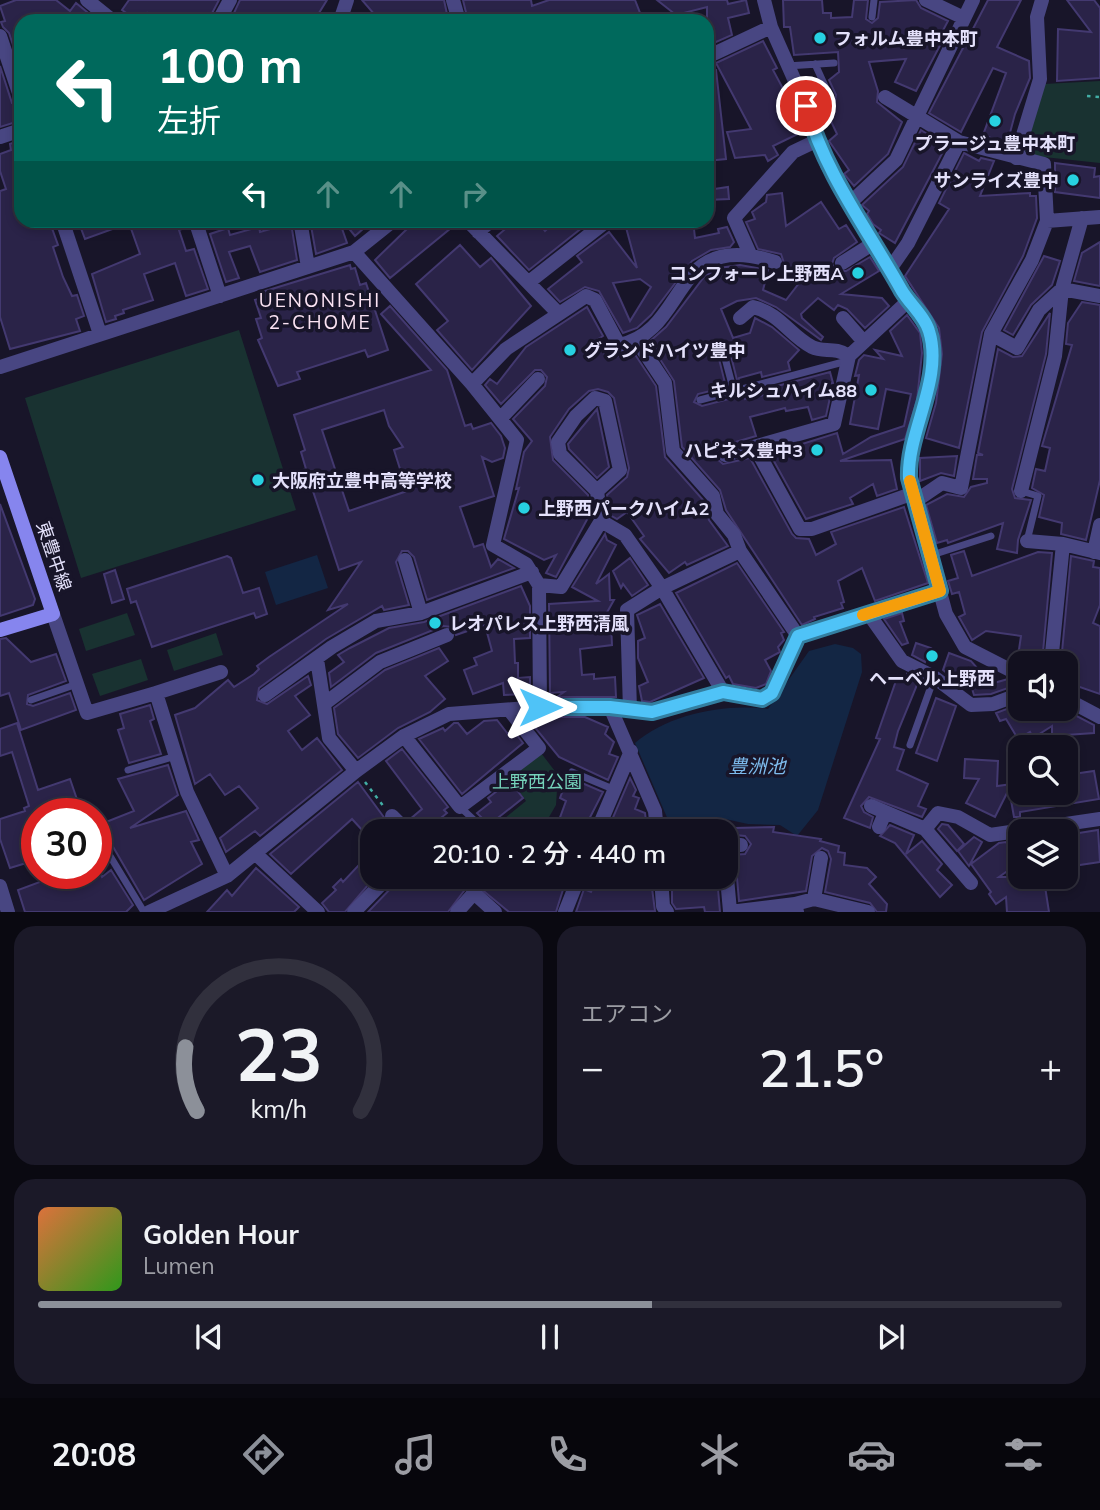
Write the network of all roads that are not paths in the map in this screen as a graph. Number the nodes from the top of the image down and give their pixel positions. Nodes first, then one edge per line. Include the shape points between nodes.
1 (765, 0) edge
2 (874, 0) edge
3 (926, 0) edge
4 (973, 0) edge
5 (1042, 0) edge
6 (872, 17) dead end
7 (964, 18) junction
8 (771, 27) junction
9 (0, 37) edge
10 (714, 54) edge
11 (834, 63) dead end
12 (815, 64) junction
13 (787, 66) junction
14 (14, 78) edge
15 (830, 97) dead end
16 (885, 97) dead end
17 (917, 115) junction
18 (816, 141) junction
19 (959, 142) junction
20 (1016, 158) junction
21 (850, 203) junction
22 (1100, 217) edge
23 (1082, 218) junction
24 (1046, 221) junction
25 (65, 228) edge
26 (198, 228) edge
27 (301, 228) edge
28 (384, 228) edge
29 (474, 228) edge
30 (483, 228) edge
31 (598, 228) edge
32 (478, 232) junction
33 (874, 243) junction
34 (354, 251) junction
35 (750, 254) junction
36 (775, 262) dead end
37 (842, 263) dead end
38 (308, 267) junction
39 (890, 269) junction
40 (529, 282) junction
41 (1062, 289) junction
42 (220, 296) junction
43 (1100, 296) edge
44 (908, 301) junction
45 (557, 313) junction
46 (740, 318) dead end
47 (843, 318) dead end
48 (100, 334) junction
49 (990, 334) junction
50 (637, 341) junction
51 (864, 342) junction
52 (725, 358) dead end
53 (848, 358) junction
54 (0, 367) edge
55 (538, 379) dead end
56 (472, 384) junction
57 (734, 392) junction
58 (700, 400) dead end
59 (500, 419) junction
60 (755, 447) junction
61 (725, 455) dead end
62 (0, 457) edge
63 (597, 491) junction
64 (1021, 491) joint
65 (6, 494) edge
66 (916, 496) junction
67 (601, 521) junction
68 (1100, 525) edge
69 (991, 536) dead end
70 (1027, 541) joint
71 (1063, 544) junction
72 (740, 551) junction
73 (1097, 552) edge
74 (932, 555) junction
75 (405, 560) dead end
76 (536, 578) junction
77 (662, 588) junction
78 (940, 591) junction
79 (421, 613) junction
80 (53, 614) junction
81 (868, 614) junction
82 (0, 630) edge
83 (447, 635) dead end
84 (798, 636) junction
85 (1052, 651) edge
86 (317, 659) junction
87 (1008, 669) edge
88 (221, 671) dead end
89 (934, 677) junction
90 (77, 684) junction
91 (723, 692) junction
92 (156, 693) junction
93 (265, 695) dead end
94 (1008, 698) edge
95 (31, 700) dead end
96 (324, 704) junction
97 (1078, 704) edge
98 (540, 707) junction
99 (610, 707) junction
100 (630, 710) junction
101 (510, 711) junction
102 (1099, 714) edge
103 (404, 736) junction
104 (910, 746) dead end
105 (631, 751) junction
106 (176, 756) junction
107 (128, 770) dead end
108 (356, 771) junction
109 (572, 772) dead end
110 (613, 789) junction
111 (871, 806) dead end
112 (460, 807) junction
113 (392, 816) road end
114 (395, 819) edge
115 (473, 819) edge
116 (602, 819) edge
117 (656, 819) edge
118 (1100, 819) edge
119 (925, 829) junction
120 (257, 855) junction
121 (821, 858) dead end
122 (112, 859) edge
123 (227, 876) junction
124 (971, 883) dead end
125 (0, 887) edge
126 (376, 889) edge
127 (574, 889) edge
128 (662, 889) edge
129 (728, 889) edge
130 (814, 899) junction
131 (796, 908) edge
132 (730, 911) edge
133 (8, 912) edge
134 (147, 912) edge
135 (318, 912) edge
136 (354, 912) edge
137 (457, 912) edge
138 (495, 912) edge
139 (565, 912) edge
140 (667, 912) edge
141 (868, 912) edge

1 - 8 street
2 - 6 lane
3 - 7 street
4 - 7 street
5 - 20 street via 1037,18 1040,79
7 - 17 street
8 - 10 street
8 - 13 street
9 - 14 street
11 - 12 lane
12 - 13 lane
12 - 15 lane
13 - 18 street
16 - 17 street
17 - 19 street
17 - 21 street via 896,160
18 - 21 street
18 - 35 street via 793,152 734,218
19 - 20 street
19 - 39 street
20 - 24 street via 1044,164
21 - 33 street
22 - 23 street
23 - 24 street
23 - 41 street
24 - 49 street via 1032,260
25 - 48 street
26 - 42 street
27 - 38 street
28 - 34 street
29 - 32 street
30 - 32 street
31 - 40 street
32 - 40 street
33 - 37 street
33 - 39 street
34 - 38 street
34 - 56 street
35 - 36 street
35 - 50 street via 718,258 691,273 657,325
38 - 42 street
39 - 44 street
40 - 45 street
41 - 43 street
41 - 49 street via 1039,310 1017,348
41 - 64 street via 1055,356
42 - 48 street
44 - 51 street
44 - 66 street via 929,329 932,353 926,402 909,462
45 - 50 street via 586,296 595,300 619,345
45 - 56 street via 506,349
46 - 53 street via 753,307 769,311 814,348 837,348
47 - 51 street
48 - 54 street
49 - 66 street via 961,488 942,483
50 - 72 street via 666,383 673,451 713,496 717,514
51 - 53 street
52 - 57 lane
53 - 57 lane
53 - 60 street via 834,424
55 - 59 street
56 - 59 street
57 - 58 lane
59 - 76 street via 517,440 493,545
60 - 61 street
60 - 66 street via 800,529
62 - 65 street, 東豊中線
63 - 63 street via 560,454 558,442 596,398 605,401 609,412 620,470
63 - 67 street
64 - 70 lane via 1038,496
65 - 80 street, 東豊中線
66 - 74 street
67 - 76 street via 561,587
67 - 77 street via 625,535
68 - 73 street
69 - 74 lane
70 - 71 street
71 - 73 street
71 - 85 street
72 - 77 street
72 - 84 street
74 - 78 street
75 - 79 street
76 - 79 street
76 - 98 street
77 - 91 street
77 - 100 street via 627,610
78 - 81 street
78 - 87 street via 946,614 965,647
79 - 86 street via 376,621
80 - 82 street, 東豊中線
80 - 90 street
81 - 84 street
81 - 89 street via 902,661
83 - 96 street via 380,662
84 - 91 street via 772,693 762,699
86 - 93 street
86 - 96 street
88 - 92 street
89 - 94 street via 971,705
89 - 104 lane
90 - 92 street via 87,713
90 - 95 lane
91 - 100 street via 652,712
92 - 106 street
96 - 108 street via 329,738
97 - 102 street
98 - 99 street
98 - 101 street
99 - 100 street
99 - 105 street
101 - 103 street via 449,714
101 - 112 street via 539,748
103 - 108 street
103 - 112 street
105 - 110 street
105 - 117 street
106 - 107 lane
106 - 123 street via 187,792
108 - 120 street
109 - 110 lane
110 - 116 street
111 - 119 street via 882,820
112 - 115 lane
113 - 114 street
118 - 119 street via 990,835 958,817 938,813
119 - 124 street
120 - 123 street
120 - 135 street
121 - 130 street
122 - 134 lane
123 - 134 street
125 - 133 street
126 - 136 street
127 - 139 street
128 - 140 street
129 - 132 street
130 - 131 street
130 - 141 street
131 - 132 street
137 - 138 street via 474,893

